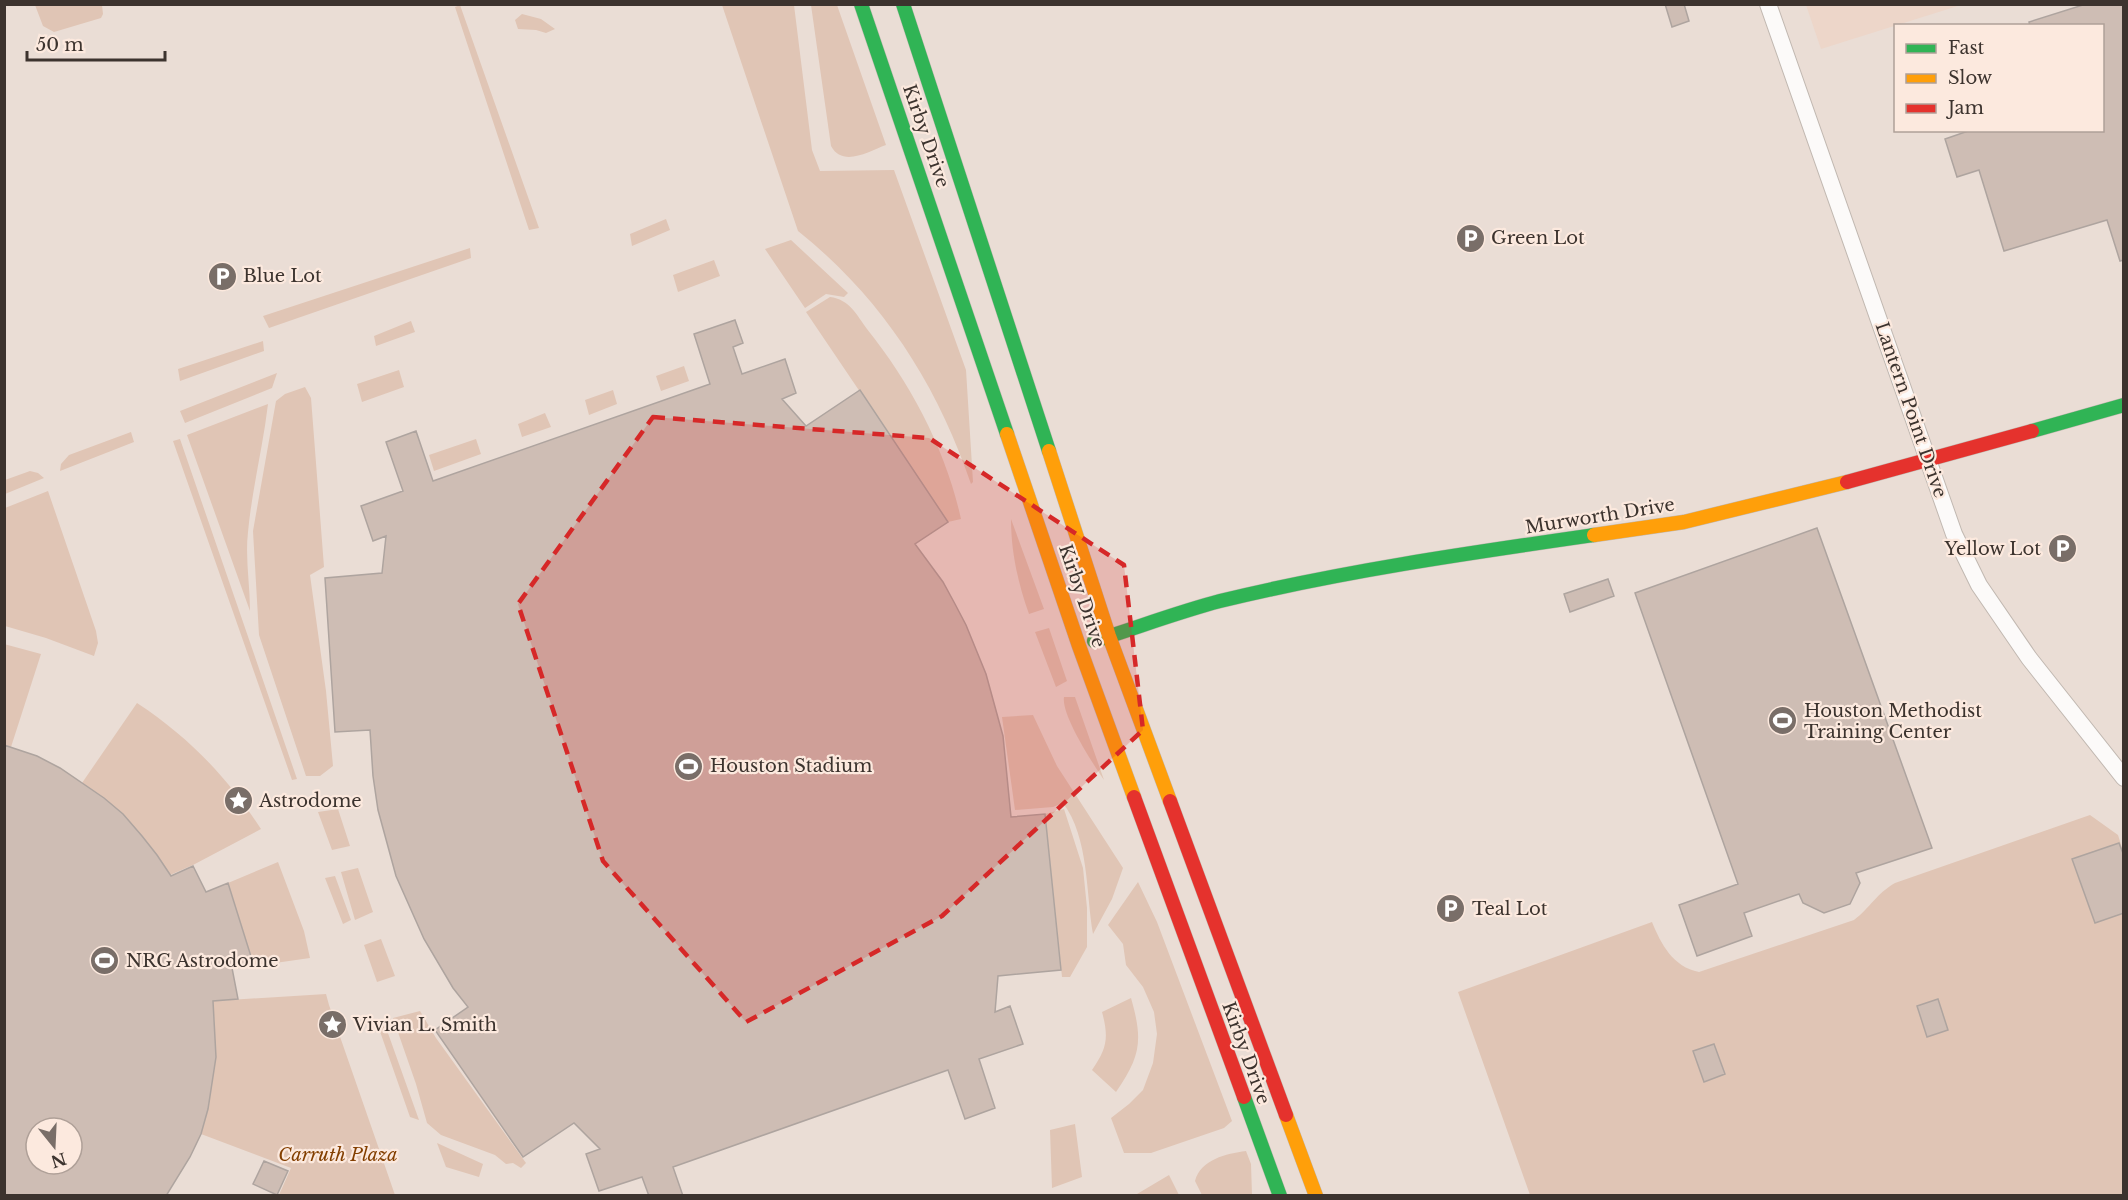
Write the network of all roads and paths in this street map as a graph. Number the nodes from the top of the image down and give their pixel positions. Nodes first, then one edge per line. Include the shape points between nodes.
1 (861, 4) edge
2 (903, 4) edge
3 (1768, 4) edge
4 (977, 288) junction
5 (2124, 405) edge
6 (1926, 459) junction
7 (1109, 636) junction
8 (1079, 646) junction
9 (2124, 778) edge
10 (1237, 1031) junction
11 (1280, 1196) edge
12 (1316, 1196) edge

1 - 4 main road, Kirby Drive
2 - 4 main road, Kirby Drive
3 - 6 street, Lantern Point Drive
4 - 7 main road, Kirby Drive
4 - 8 main road, Kirby Drive
5 - 6 main road, Murworth Drive
6 - 7 main road, Murworth Drive via 1805,494 1684,522 1451,556 1287,586 1218,602
6 - 9 street, Lantern Point Drive via 1954,534 1979,585 2029,658
7 - 8 main road, Murworth Drive
7 - 10 main road, Kirby Drive
8 - 10 main road, Kirby Drive
10 - 11 main road, Kirby Drive
10 - 12 main road, Kirby Drive

